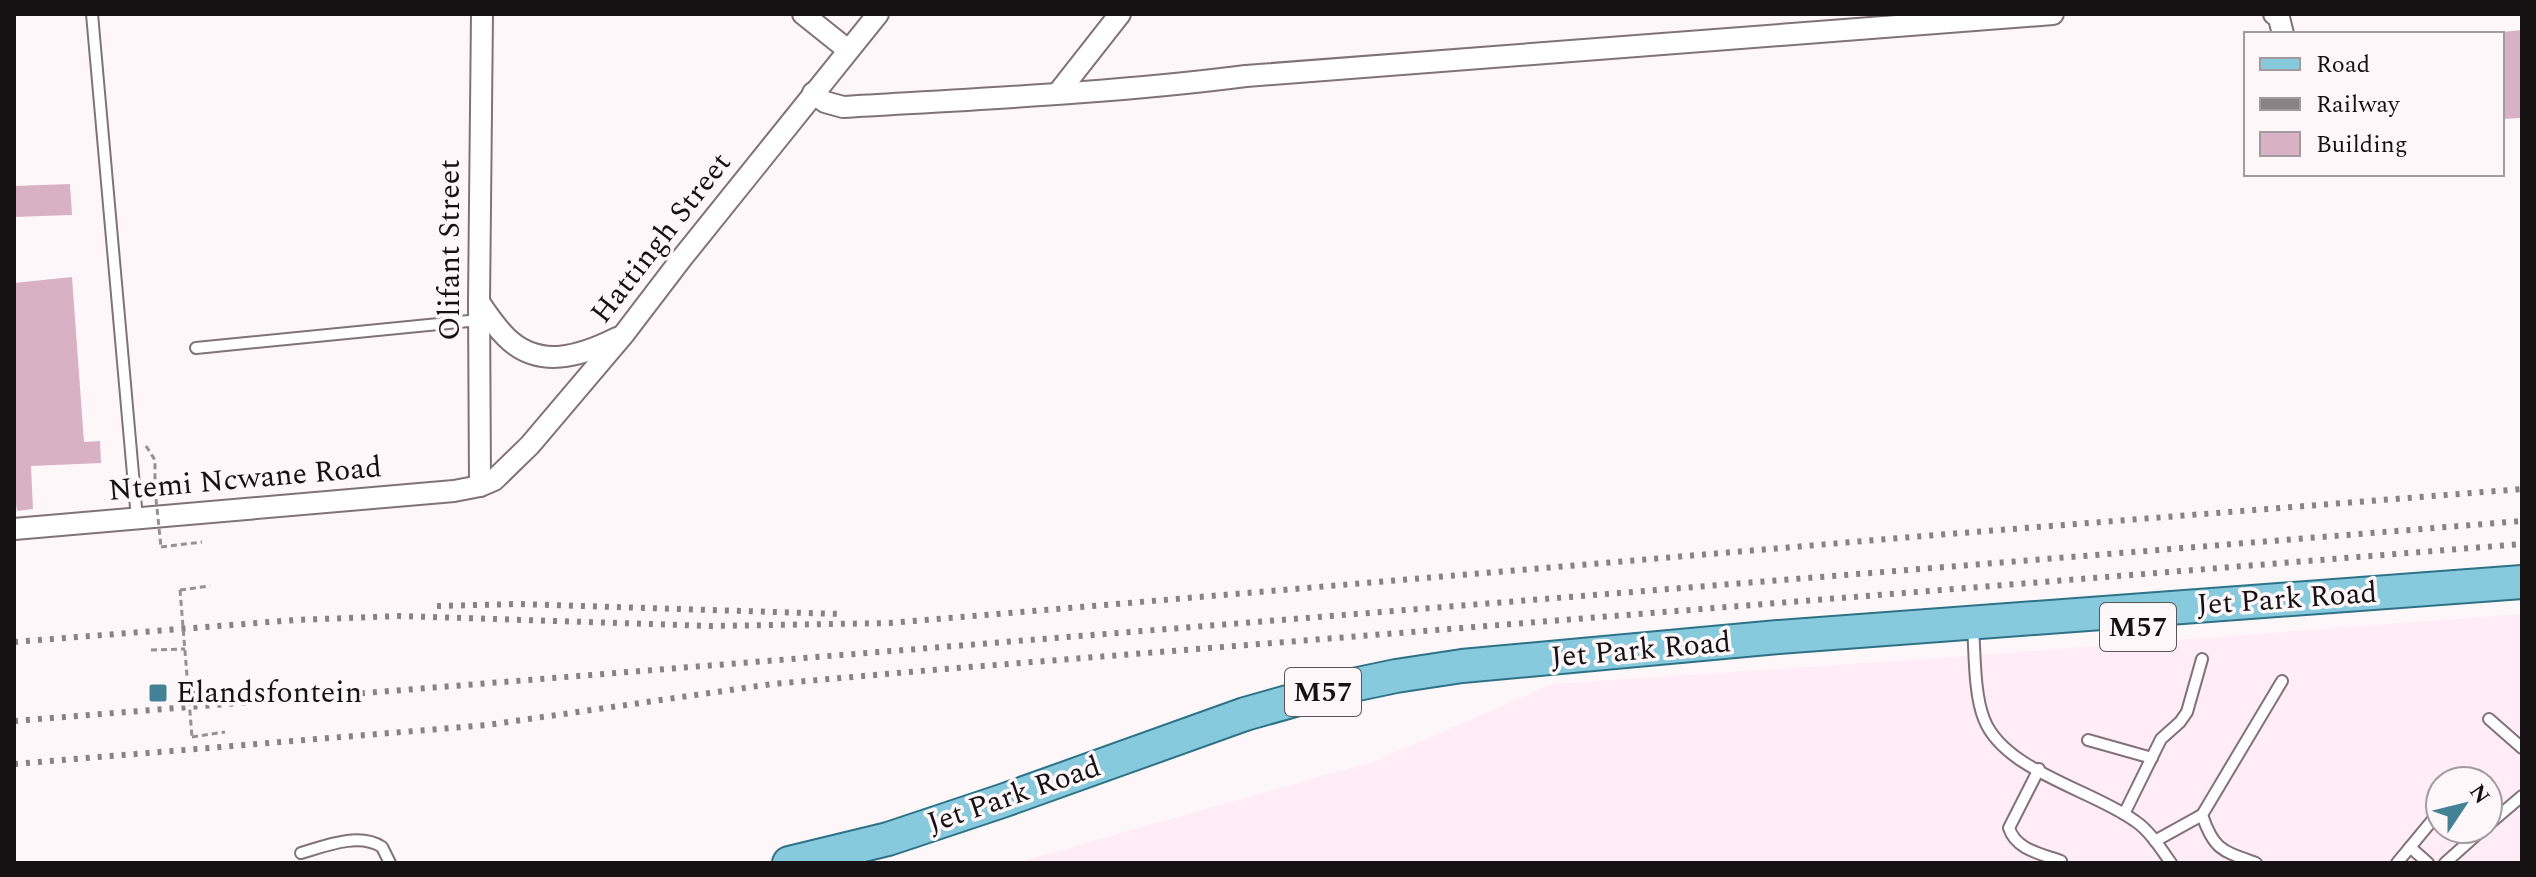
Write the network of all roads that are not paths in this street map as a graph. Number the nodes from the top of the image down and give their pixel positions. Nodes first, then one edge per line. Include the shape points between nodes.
1 (92, 14) edge
2 (482, 14) edge
3 (803, 14) edge
4 (878, 14) edge
5 (1120, 14) edge
6 (2053, 14) edge
7 (2274, 14) edge
8 (2282, 32) edge
9 (848, 50) junction
10 (813, 93) junction
11 (1058, 93) junction
12 (479, 311) junction
13 (624, 334) junction
14 (196, 348) dead end
15 (480, 486) junction
16 (137, 519) junction
17 (14, 529) edge
18 (2522, 582) edge
19 (2522, 596) edge
20 (1973, 631) junction
21 (2202, 659) dead end
22 (2282, 681) dead end
23 (2489, 719) dead end
24 (2088, 740) dead end
25 (2522, 748) edge
26 (2152, 758) junction
27 (2039, 769) junction
28 (2522, 796) edge
29 (2504, 811) edge
30 (2124, 814) junction
31 (2202, 815) junction
32 (2424, 830) edge
33 (2155, 841) junction
34 (2465, 845) edge
35 (2410, 847) junction
36 (301, 853) dead end
37 (2061, 861) dead end
38 (390, 863) edge
39 (789, 863) edge
40 (854, 863) edge
41 (2171, 863) edge
42 (2256, 863) edge
43 (2397, 863) edge
44 (2428, 863) edge
45 (2445, 863) edge

1 - 16 lane
2 - 12 street, Olifant Street
3 - 9 street
4 - 9 street, Hattingh Street
5 - 11 street
6 - 11 street
7 - 8 street
9 - 10 street, Hattingh Street
10 - 11 street via 843,107
10 - 13 street, Hattingh Street
12 - 13 street via 519,347 556,358 577,356
12 - 14 lane
12 - 15 street, Olifant Street
13 - 15 street, Hattingh Street via 521,455
15 - 16 street, Ntemi Ncwane Road
16 - 17 street, Ntemi Ncwane Road
18 - 20 main road, Jet Park Road / M57
19 - 20 main road, Jet Park Road / M57
20 - 27 lane via 1981,708 1989,729 2007,750
20 - 39 main road, Jet Park Road / M57 via 1462,666 1359,683 1245,714 888,839
20 - 40 main road, Jet Park Road / M57 via 1398,688 1280,718
21 - 26 lane via 2187,712 2161,739
22 - 31 lane
23 - 25 lane
24 - 26 lane
26 - 30 lane
27 - 30 lane
27 - 37 lane via 2009,828 2021,846
28 - 29 lane
30 - 33 lane
31 - 33 lane
31 - 42 lane via 2217,847
32 - 35 lane
33 - 41 lane
34 - 45 lane
35 - 43 lane
35 - 44 lane
36 - 38 lane via 365,841 382,847

